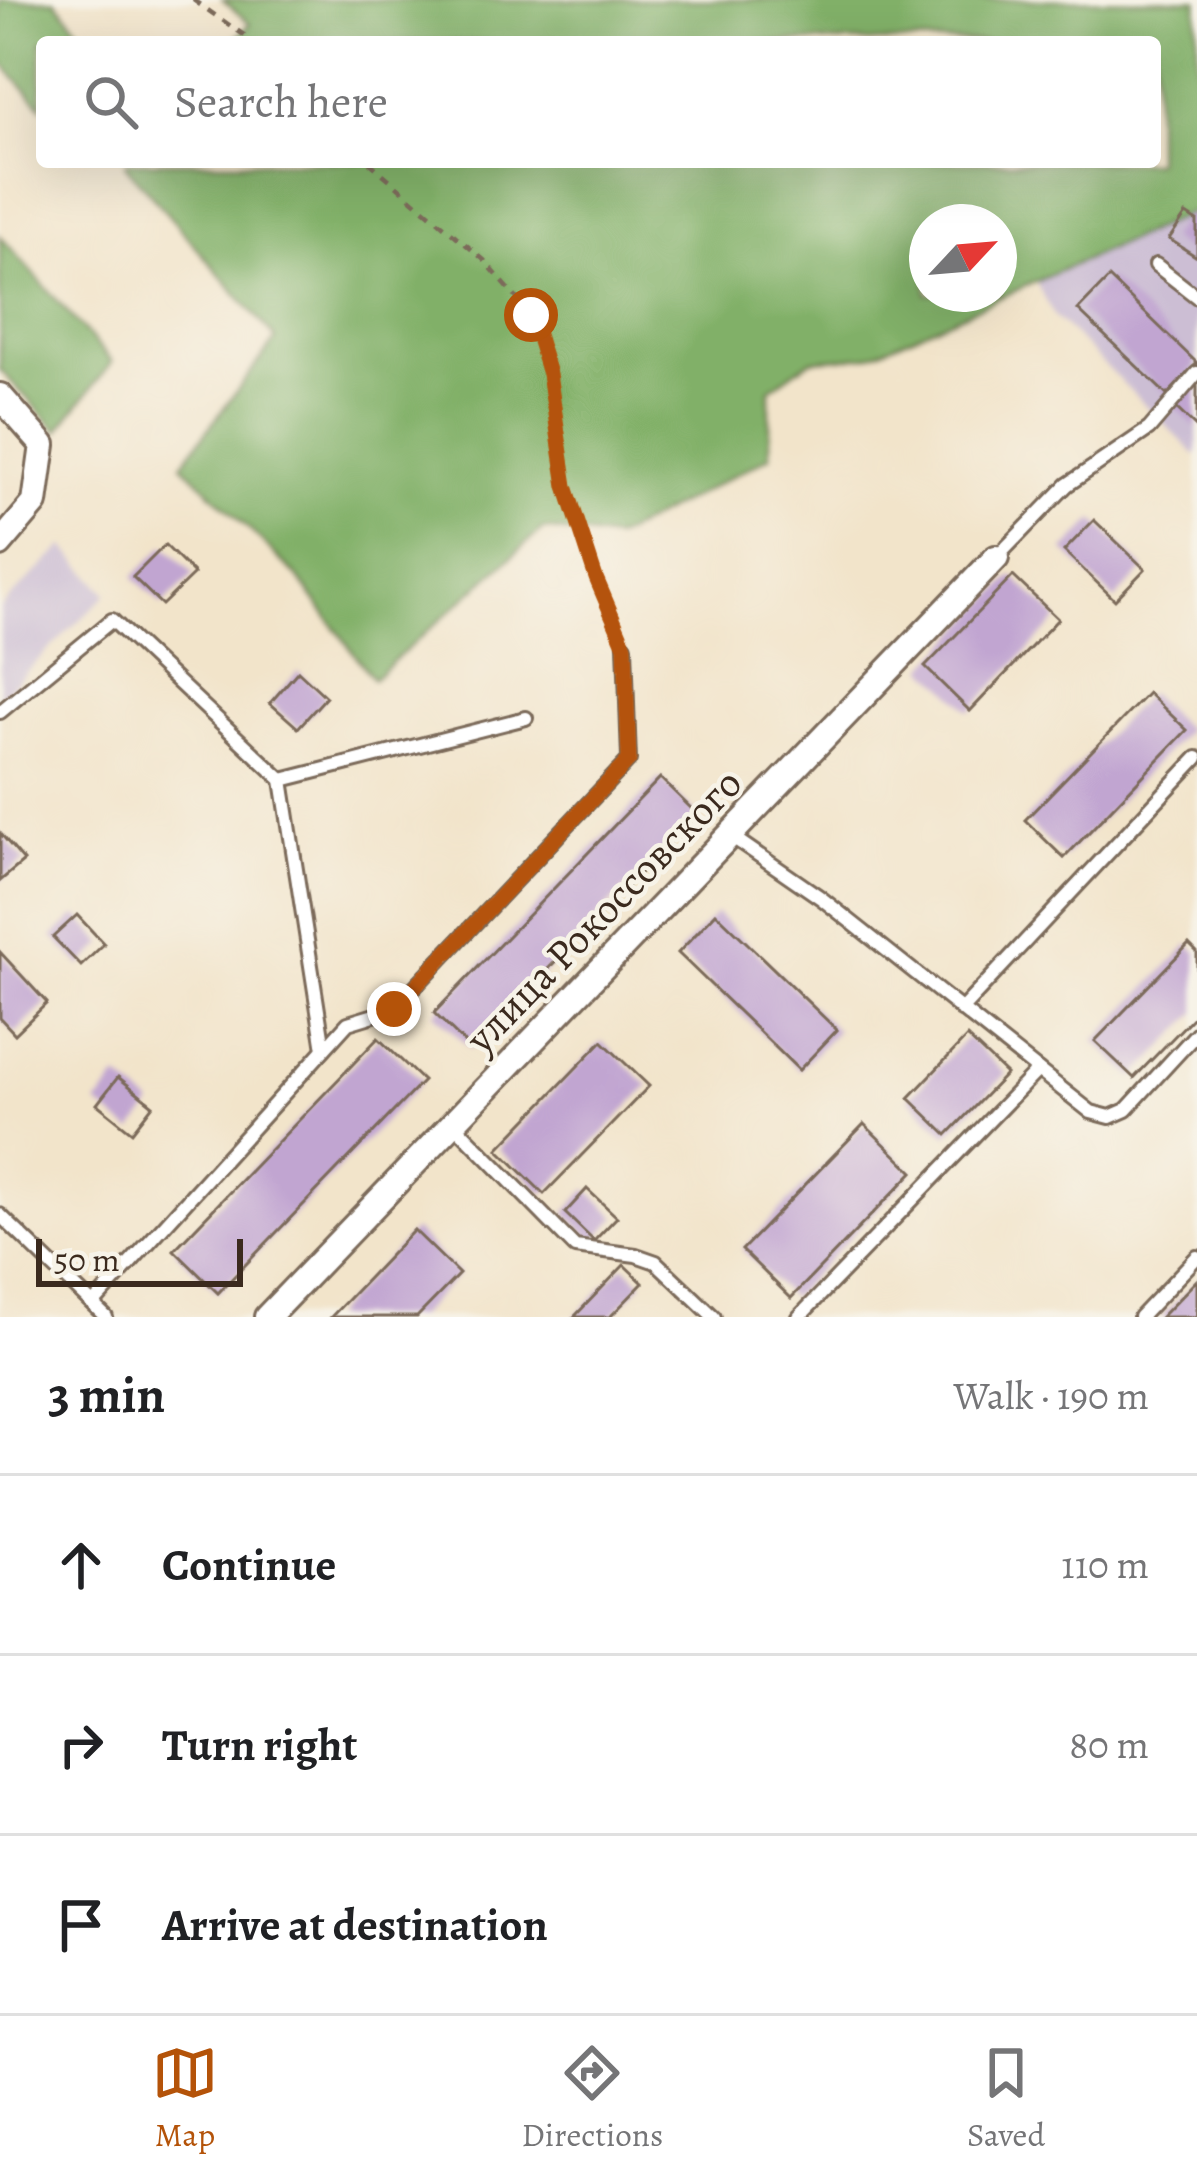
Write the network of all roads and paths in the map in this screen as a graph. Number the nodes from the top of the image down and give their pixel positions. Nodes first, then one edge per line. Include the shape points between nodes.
1 (193, 0) edge
2 (245, 36) edge
3 (376, 168) edge
4 (1156, 266) dead end
5 (1197, 297) edge
6 (1197, 373) edge
7 (0, 396) edge
8 (0, 544) edge
9 (996, 558) joint
10 (625, 646) joint
11 (0, 712) edge
12 (526, 718) dead end
13 (1197, 758) edge
14 (282, 780) junction
15 (730, 835) junction
16 (961, 1010) junction
17 (1197, 1033) edge
18 (324, 1049) junction
19 (1038, 1070) junction
20 (453, 1123) junction
21 (0, 1215) edge
22 (1197, 1257) edge
23 (93, 1304) junction
24 (106, 1317) edge
25 (267, 1317) edge
26 (714, 1317) edge
27 (799, 1317) edge
28 (1140, 1317) edge

1 - 2 path
3 - 10 path via 484,260 531,315 566,486
4 - 5 lane
6 - 9 lane via 1149,429 1067,485
7 - 8 street via 43,445 34,503
9 - 15 street, улица Рокоссовского
10 - 18 lane via 629,760 394,1009 348,1023
11 - 14 lane via 112,620
12 - 14 lane
13 - 16 lane
14 - 18 lane
15 - 16 lane
15 - 20 street, улица Рокоссовского
16 - 19 lane
17 - 19 lane via 1126,1110 1110,1117 1091,1112
18 - 23 lane
19 - 27 lane
20 - 25 street, улица Рокоссовского
20 - 26 lane via 575,1247 656,1262
21 - 23 lane
22 - 28 lane
23 - 24 lane

